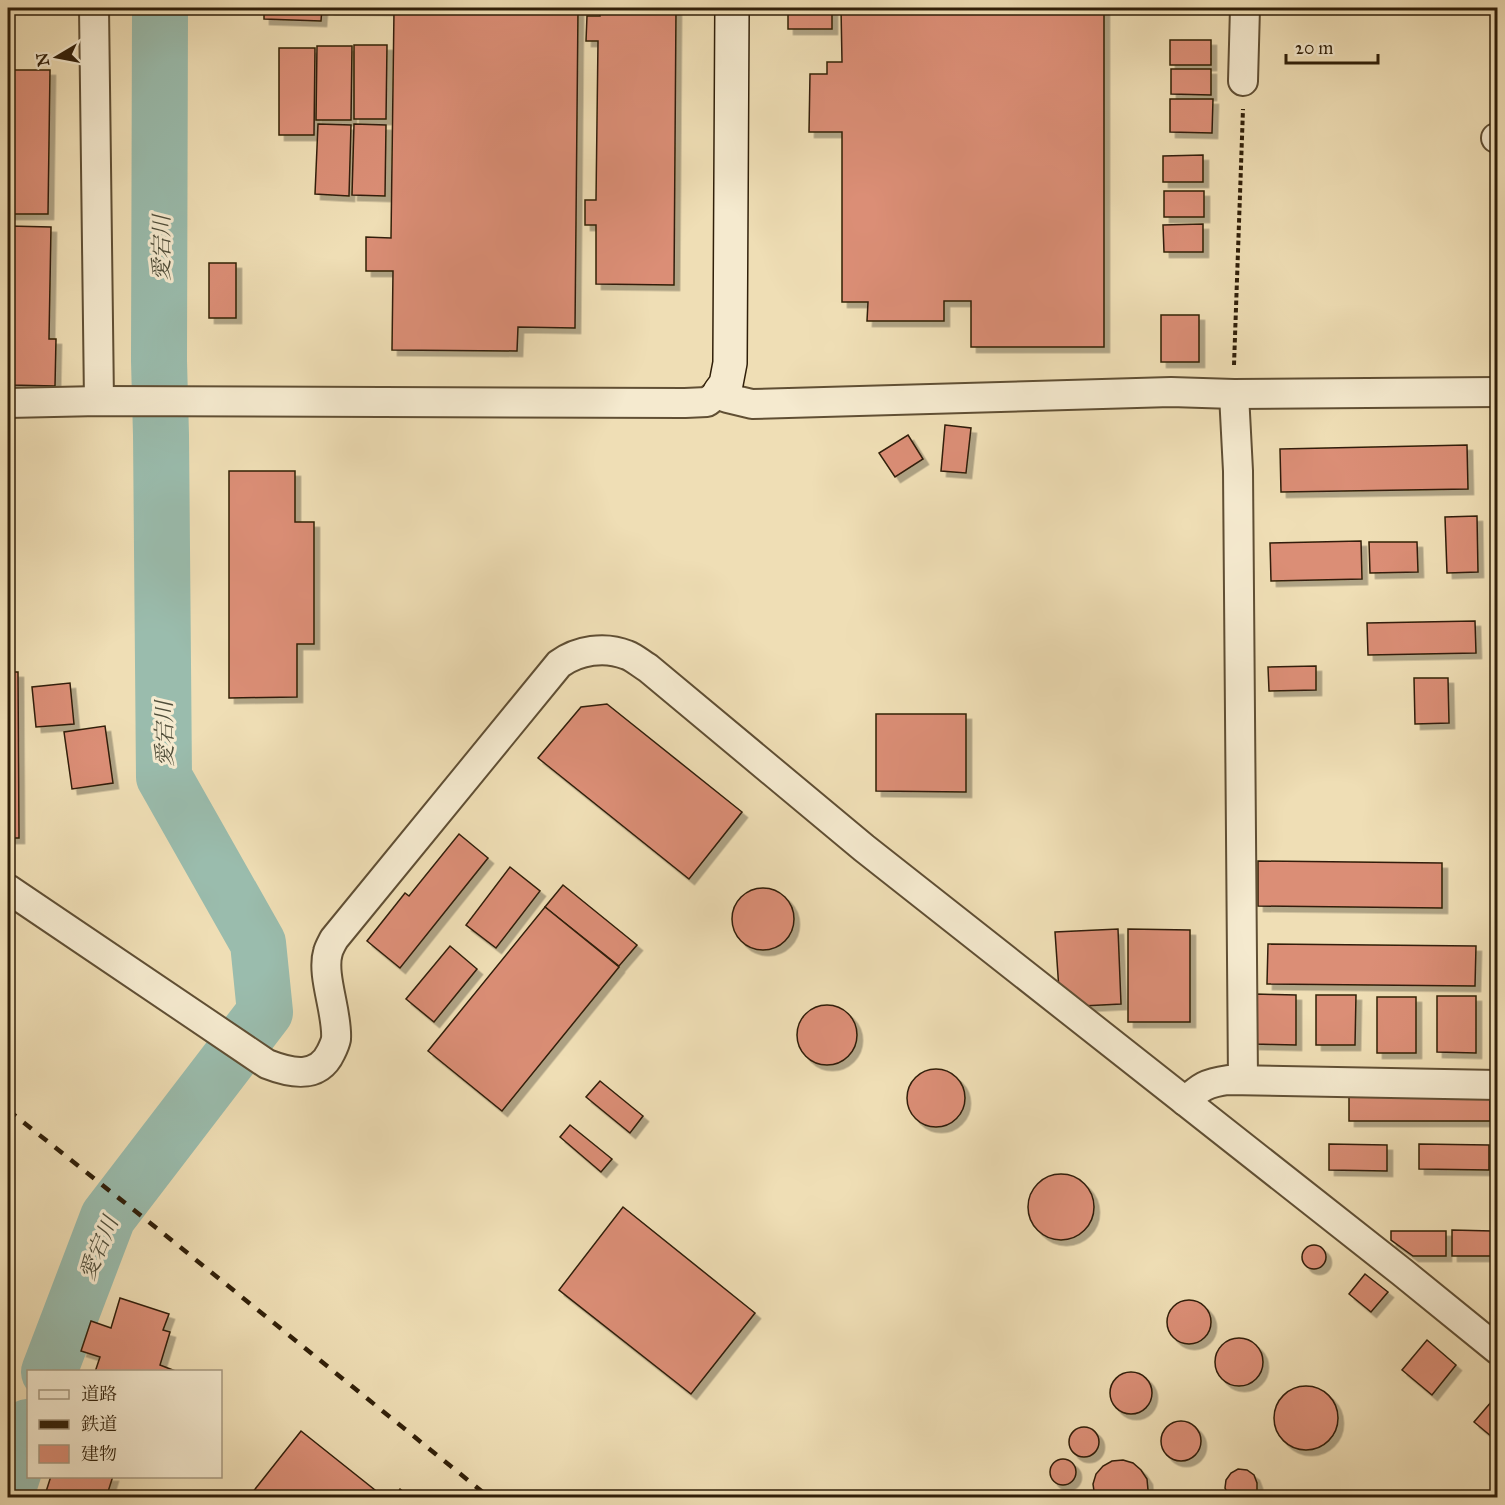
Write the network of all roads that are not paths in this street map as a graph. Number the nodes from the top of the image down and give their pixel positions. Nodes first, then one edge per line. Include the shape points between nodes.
1 (94, 8) edge
2 (732, 8) edge
3 (1245, 8) edge
4 (1243, 81) road end
5 (720, 392) junction
6 (1497, 392) edge
7 (1234, 394) junction
8 (99, 401) junction
9 (8, 403) edge
10 (8, 889) edge
11 (1243, 1080) junction
12 (1497, 1085) edge
13 (1185, 1101) junction
14 (1497, 1350) edge

1 - 8 street
2 - 5 street via 730,363 726,384
3 - 4 street
5 - 7 street via 727,398 752,404 1171,392
5 - 8 street via 707,402 685,403
6 - 7 street
7 - 11 street
8 - 9 street
10 - 13 street via 267,1064 291,1072 314,1069 329,1057 336,1041 327,962 334,939 559,664 580,653 610,650 648,668 864,848
11 - 12 street
11 - 13 street via 1214,1082
13 - 14 street

